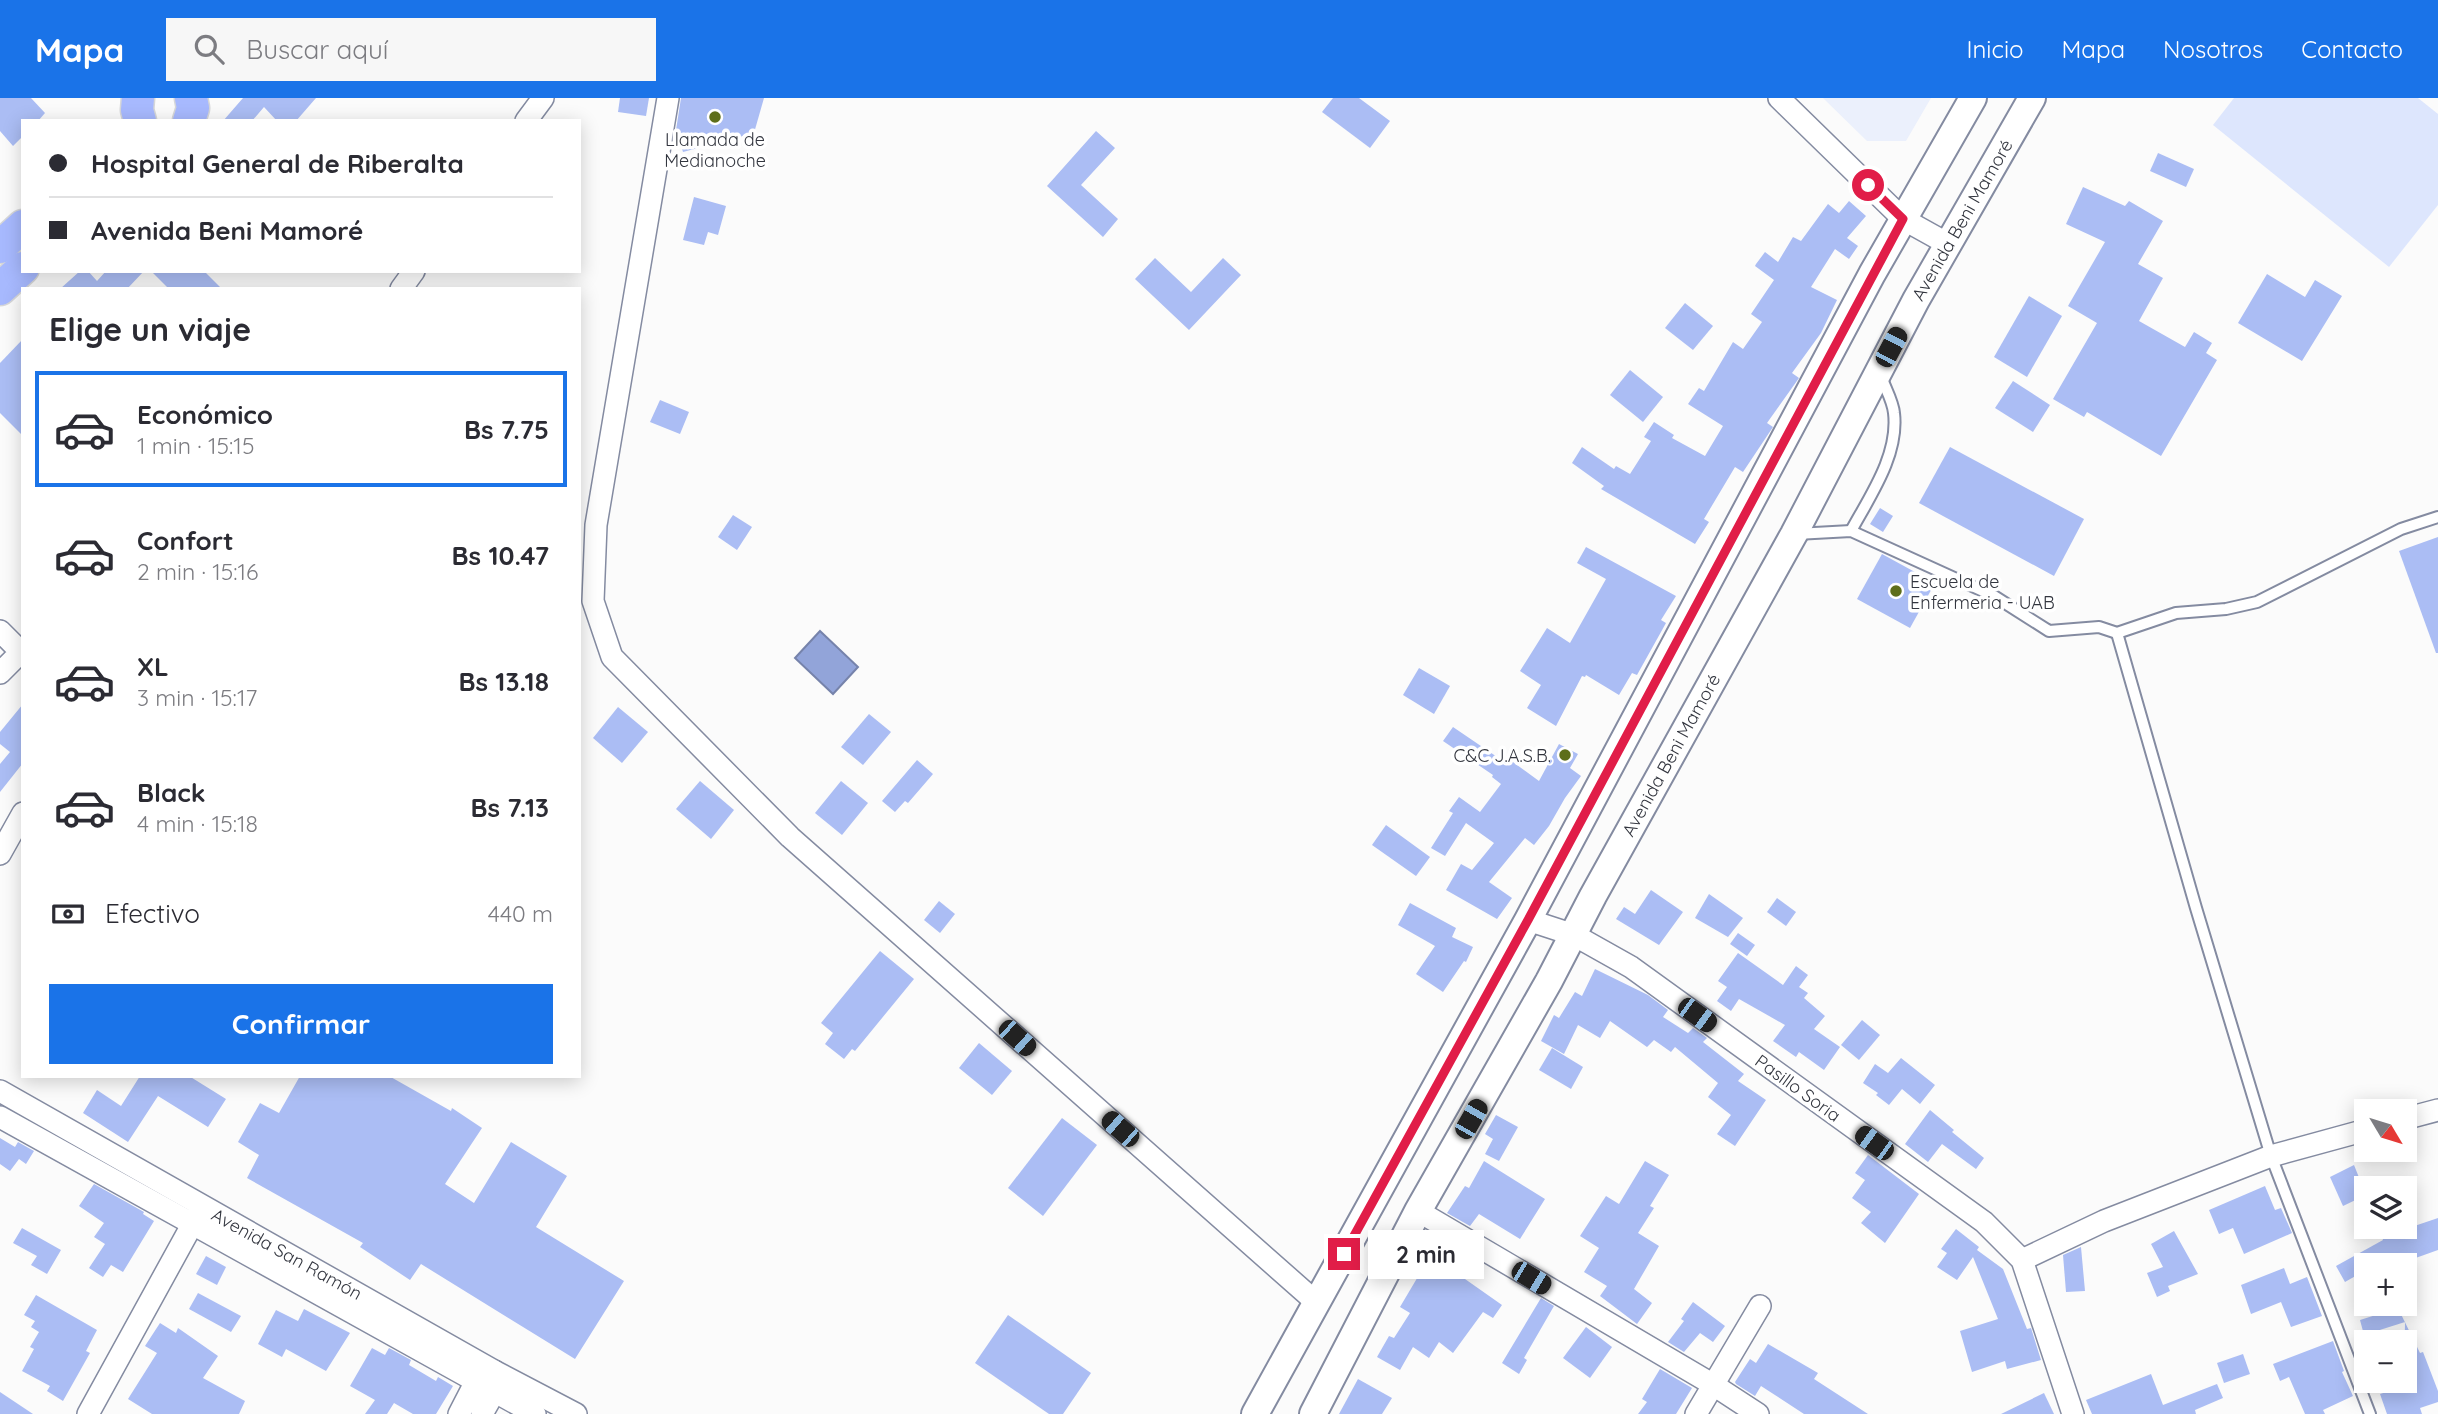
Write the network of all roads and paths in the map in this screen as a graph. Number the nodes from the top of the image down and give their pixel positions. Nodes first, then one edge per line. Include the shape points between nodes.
1 (191, 98) edge
2 (543, 98) edge
3 (668, 98) edge
4 (1779, 98) edge
5 (1973, 98) edge
6 (2032, 98) edge
7 (190, 119) edge
8 (527, 119) edge
9 (1903, 219) junction
10 (21, 228) edge
11 (1948, 244) junction
12 (0, 247) edge
13 (21, 270) edge
14 (0, 289) edge
15 (1879, 370) junction
16 (2438, 517) edge
17 (1851, 531) junction
18 (1794, 534) junction
19 (0, 631) edge
20 (2117, 633) junction
21 (21, 652) edge
22 (21, 654) edge
23 (0, 673) edge
24 (21, 814) edge
25 (21, 815) edge
26 (0, 830) edge
27 (0, 854) edge
28 (1528, 920) junction
29 (1574, 936) junction
30 (0, 1091) edge
31 (2438, 1110) edge
32 (2417, 1116) edge
33 (0, 1117) edge
34 (2354, 1133) edge
35 (2271, 1156) junction
36 (202, 1206) junction
37 (1419, 1211) junction
38 (192, 1226) junction
39 (2022, 1260) junction
40 (1317, 1303) junction
41 (1760, 1306) dead end
42 (488, 1381) junction
43 (1712, 1384) junction
44 (88, 1414) edge
45 (459, 1414) edge
46 (482, 1414) edge
47 (535, 1414) edge
48 (576, 1414) edge
49 (1255, 1414) edge
50 (1313, 1414) edge
51 (1696, 1414) edge
52 (1758, 1414) edge
53 (2073, 1414) edge
54 (2370, 1414) edge

1 - 7 main road
2 - 8 street
3 - 40 street via 596,525 593,601 612,657 790,837
4 - 9 street
5 - 9 street
6 - 11 street, Avenida Beni Mamoré
9 - 11 street
9 - 28 street
10 - 12 main road
11 - 15 street, Avenida Beni Mamoré
13 - 14 main road
15 - 17 lane via 1894,412 1892,442 1885,466
15 - 18 street, Avenida Beni Mamoré
16 - 20 lane via 2401,529 2256,602 2176,613
17 - 18 lane
17 - 20 lane via 1994,596 2049,631 2099,626
18 - 29 street, Avenida Beni Mamoré
19 - 21 street
20 - 35 lane
22 - 23 street
24 - 26 lane
25 - 27 street
28 - 29 street, Pasillo Soria
28 - 40 street
29 - 37 street, Avenida Beni Mamoré
29 - 39 street, Pasillo Soria via 1631,967 1951,1198 1984,1222
30 - 36 street, Avenida San Ramón
31 - 32 street
33 - 38 street, Avenida San Ramón
34 - 35 street
35 - 39 street via 2104,1221
35 - 54 lane
36 - 38 street
36 - 42 street, Avenida San Ramón
37 - 43 street
37 - 50 street, Avenida Beni Mamoré
38 - 42 street, Avenida San Ramón
38 - 44 street
39 - 53 street, Pasillo Soria
40 - 49 street
41 - 43 street
42 - 45 street
42 - 46 street
42 - 47 street, Avenida San Ramón
42 - 48 street, Avenida San Ramón
43 - 51 street
43 - 52 street

